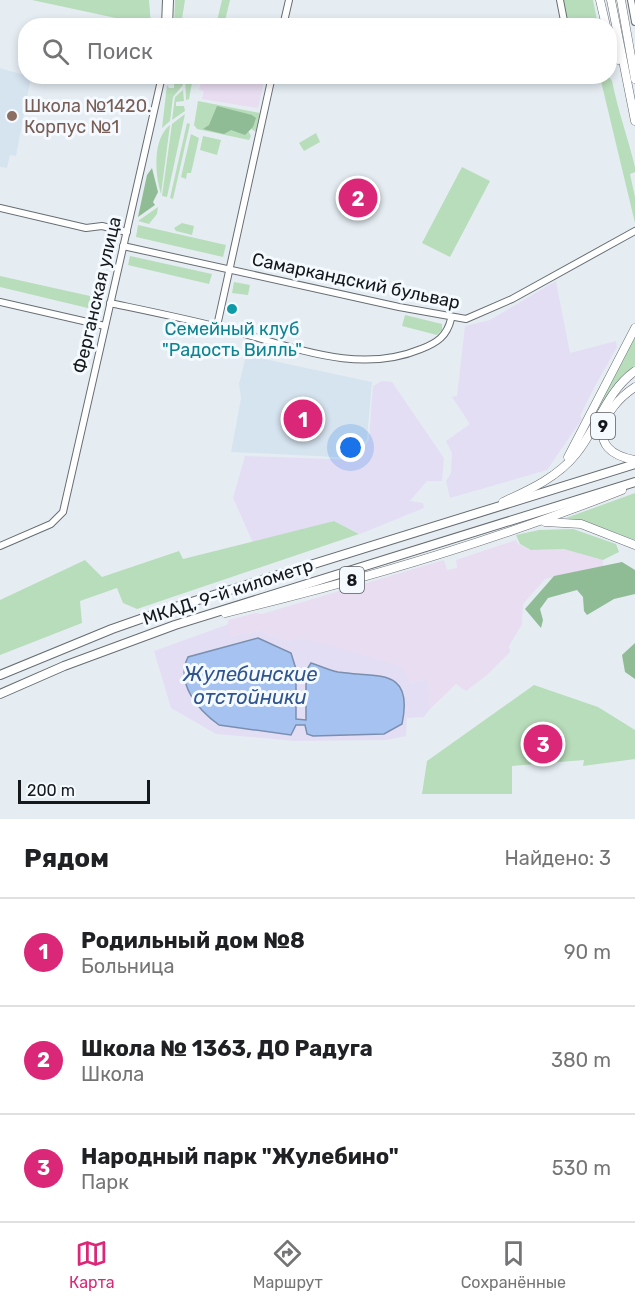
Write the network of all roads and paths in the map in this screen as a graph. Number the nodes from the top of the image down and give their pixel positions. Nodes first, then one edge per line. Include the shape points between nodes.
1 (168, 0) edge
2 (290, 0) edge
3 (560, 0) edge
4 (600, 0) edge
5 (611, 0) edge
6 (621, 0) edge
7 (631, 0) edge
8 (167, 18) edge
9 (285, 18) edge
10 (563, 18) edge
11 (604, 18) edge
12 (614, 18) edge
13 (635, 22) edge
14 (617, 33) edge
15 (617, 56) edge
16 (625, 76) junction
17 (635, 79) edge
18 (160, 84) edge
19 (270, 84) edge
20 (635, 121) edge
21 (0, 208) edge
22 (635, 231) edge
23 (127, 232) junction
24 (123, 246) junction
25 (229, 269) junction
26 (0, 302) edge
27 (110, 303) junction
28 (451, 318) junction
29 (105, 326) junction
30 (217, 326) junction
31 (635, 328) edge
32 (635, 371) edge
33 (635, 387) edge
34 (635, 462) edge
35 (549, 477) junction
36 (635, 483) edge
37 (481, 512) junction
38 (528, 526) junction
39 (634, 544) edge
40 (0, 546) edge
41 (175, 625) junction
42 (0, 675) edge
43 (0, 694) edge

1 - 8 street
2 - 9 street
3 - 10 street
4 - 11 main road
5 - 12 main road
6 - 17 main road
7 - 13 street
14 - 16 main road
15 - 16 main road
16 - 20 main road
18 - 23 street, Ферганская улица
19 - 25 street
21 - 23 street via 86,228 102,226
22 - 28 street, Самаркандский бульвар via 470,318
23 - 24 street, Ферганская улица
24 - 25 street, Самаркандский бульвар
24 - 27 street, Ферганская улица
25 - 28 street, Самаркандский бульвар
25 - 30 street
26 - 29 street
27 - 29 street, Ферганская улица
27 - 30 street
28 - 30 street via 439,340 409,354 380,361 297,349
29 - 40 street, Ферганская улица via 66,504 58,519
31 - 35 main road via 573,450
32 - 35 main road via 611,395 577,453
33 - 34 main road, 9 via 609,411 603,431 607,446
34 - 37 highway, МКАД, 9-й километр
35 - 37 main road
36 - 38 main road
36 - 41 highway, МКАД, 9-й километр
37 - 42 highway, МКАД, 9-й километр via 169,609
38 - 39 main road, 8 via 549,522 581,524
38 - 41 main road, 8 via 330,586
41 - 43 highway, МКАД, 9-й километр

